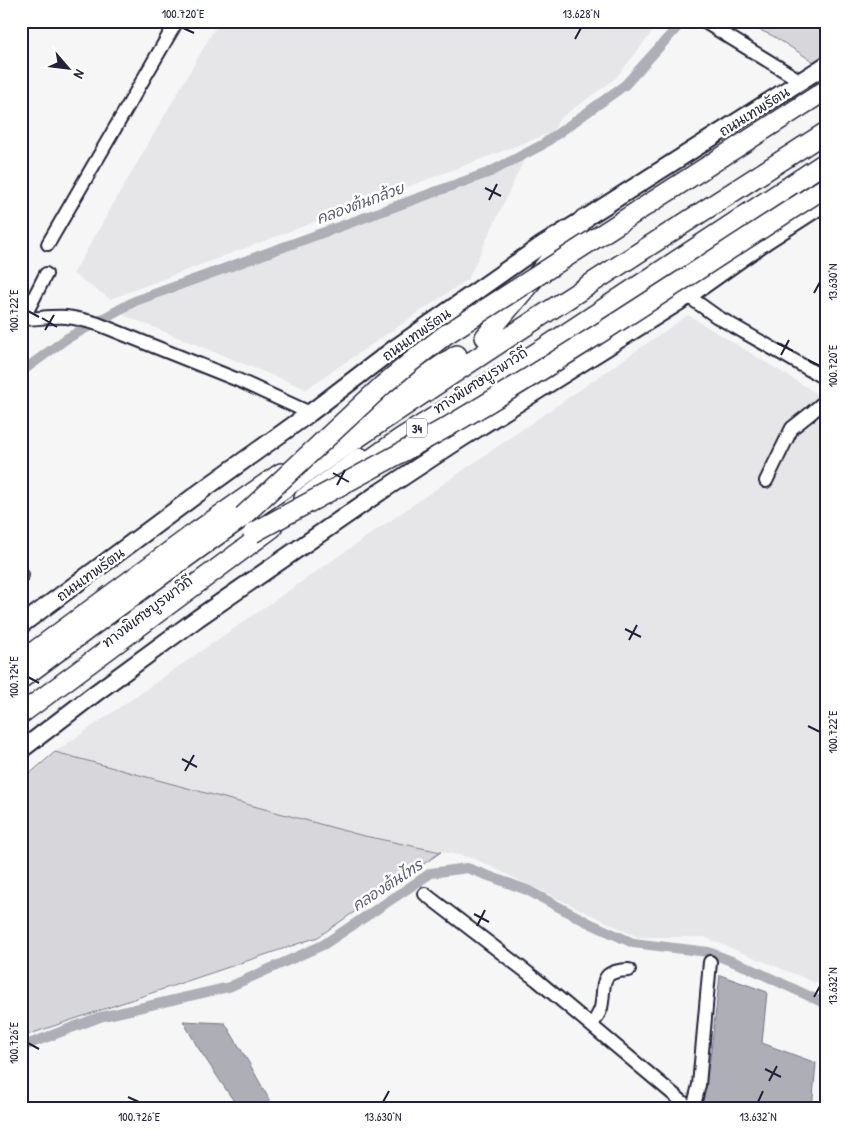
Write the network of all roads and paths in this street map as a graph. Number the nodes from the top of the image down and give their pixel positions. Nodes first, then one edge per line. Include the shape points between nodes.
1 (177, 21) edge
2 (703, 21) edge
3 (826, 65) edge
4 (801, 80) junction
5 (826, 90) edge
6 (826, 121) edge
7 (826, 132) edge
8 (826, 156) edge
9 (826, 162) edge
10 (826, 187) edge
11 (826, 202) edge
12 (584, 220) junction
13 (48, 244) dead end
14 (46, 274) dead end
15 (688, 296) junction
16 (24, 321) edge
17 (485, 337) junction
18 (826, 379) edge
19 (826, 400) edge
20 (310, 413) junction
21 (766, 481) dead end
22 (243, 516) junction
23 (253, 533) junction
24 (21, 625) edge
25 (21, 661) edge
26 (21, 679) edge
27 (21, 704) edge
28 (21, 714) edge
29 (21, 750) edge
30 (425, 894) dead end
31 (710, 962) dead end
32 (630, 970) dead end
33 (592, 1025) junction
34 (692, 1109) edge

1 - 13 street
2 - 4 street
3 - 4 main road, ถนนเทพรัตน
4 - 12 main road, ถนนเทพรัตน
5 - 22 highway, bridge via 445,335 407,364
6 - 17 highway, ถนนเทพรัตน
7 - 22 highway, ทางพิเศษบูรพาวิถี, bridge via 487,351
8 - 23 highway, ทางพิเศษบูรพาวิถี, bridge via 596,303
9 - 28 highway, 34 via 401,438 256,539
10 - 23 highway, bridge via 447,427
11 - 15 main road, 34
12 - 17 highway
12 - 20 main road, ถนนเทพรัตน via 542,245 391,351
14 - 16 street
15 - 18 street via 716,316
15 - 29 main road, 34 via 372,497 198,618
16 - 20 street via 67,317 98,324 238,380
17 - 25 highway, ถนนเทพรัตน via 280,473
19 - 21 street via 792,428
20 - 24 main road, ถนนเทพรัตน
22 - 26 highway, ทางพิเศษบูรพาวิถี
23 - 27 highway, ทางพิเศษบูรพาวิถี
30 - 33 street
31 - 34 street via 699,1085
32 - 33 street via 608,975 600,1009
33 - 34 street

